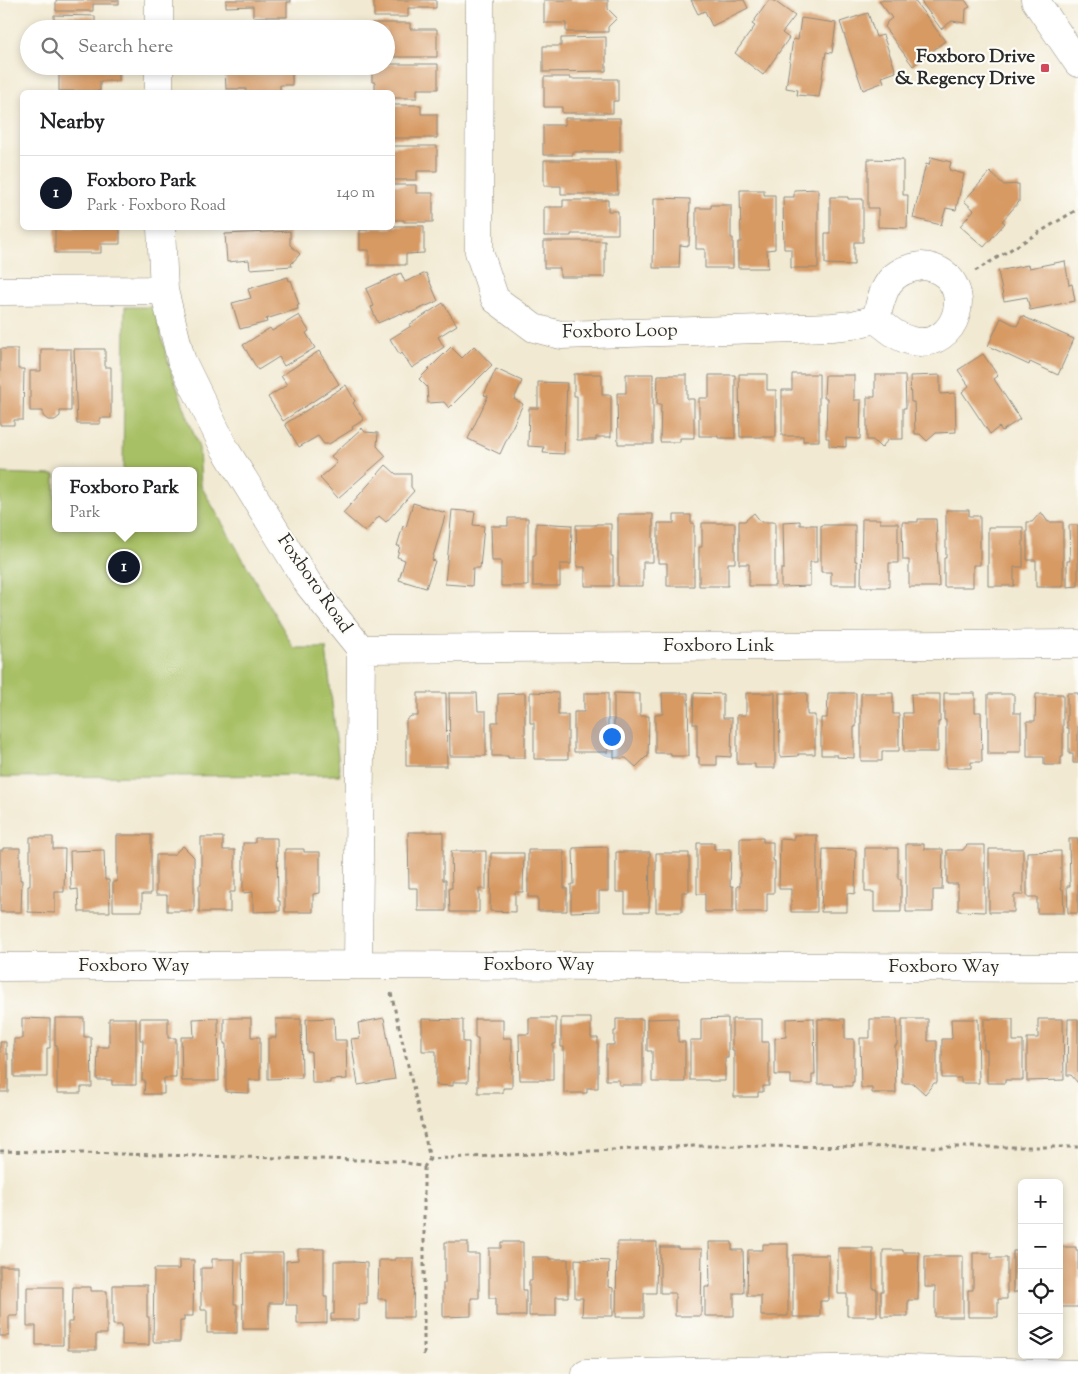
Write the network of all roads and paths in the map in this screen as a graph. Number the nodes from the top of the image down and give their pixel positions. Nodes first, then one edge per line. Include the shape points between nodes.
1 (159, 0) edge
2 (480, 0) edge
3 (1035, 0) edge
4 (159, 20) edge
5 (1076, 64) edge
6 (159, 75) edge
7 (159, 90) edge
8 (1078, 209) edge
9 (161, 230) edge
10 (952, 284) junction
11 (164, 290) junction
12 (0, 291) edge
13 (876, 319) junction
14 (1078, 644) edge
15 (361, 649) junction
16 (358, 965) junction
17 (0, 967) edge
18 (1078, 968) edge
19 (391, 993) dead end
20 (1078, 1146) edge
21 (0, 1151) edge
22 (430, 1159) junction
23 (424, 1167) junction
24 (424, 1356) dead end
25 (876, 1371) edge
26 (586, 1374) edge
27 (1076, 1374) edge

1 - 4 street
2 - 13 street, Foxboro Loop via 479,252 495,298 534,328 562,335 832,327
3 - 5 street
6 - 7 street
8 - 10 path
9 - 11 street, Foxboro Road
10 - 13 street via 945,274 934,268 910,267 898,272 889,281
10 - 13 street via 958,308 947,331 936,339 911,341
11 - 12 street
11 - 15 street, Foxboro Road via 181,359 225,448 309,584
14 - 15 street, Foxboro Link
15 - 16 street, Foxboro Road
16 - 17 street, Foxboro Way
16 - 18 street, Foxboro Way
19 - 22 path
20 - 22 path via 694,1146
21 - 23 path via 399,1161
22 - 23 path
23 - 24 path
25 - 26 street
25 - 27 street

